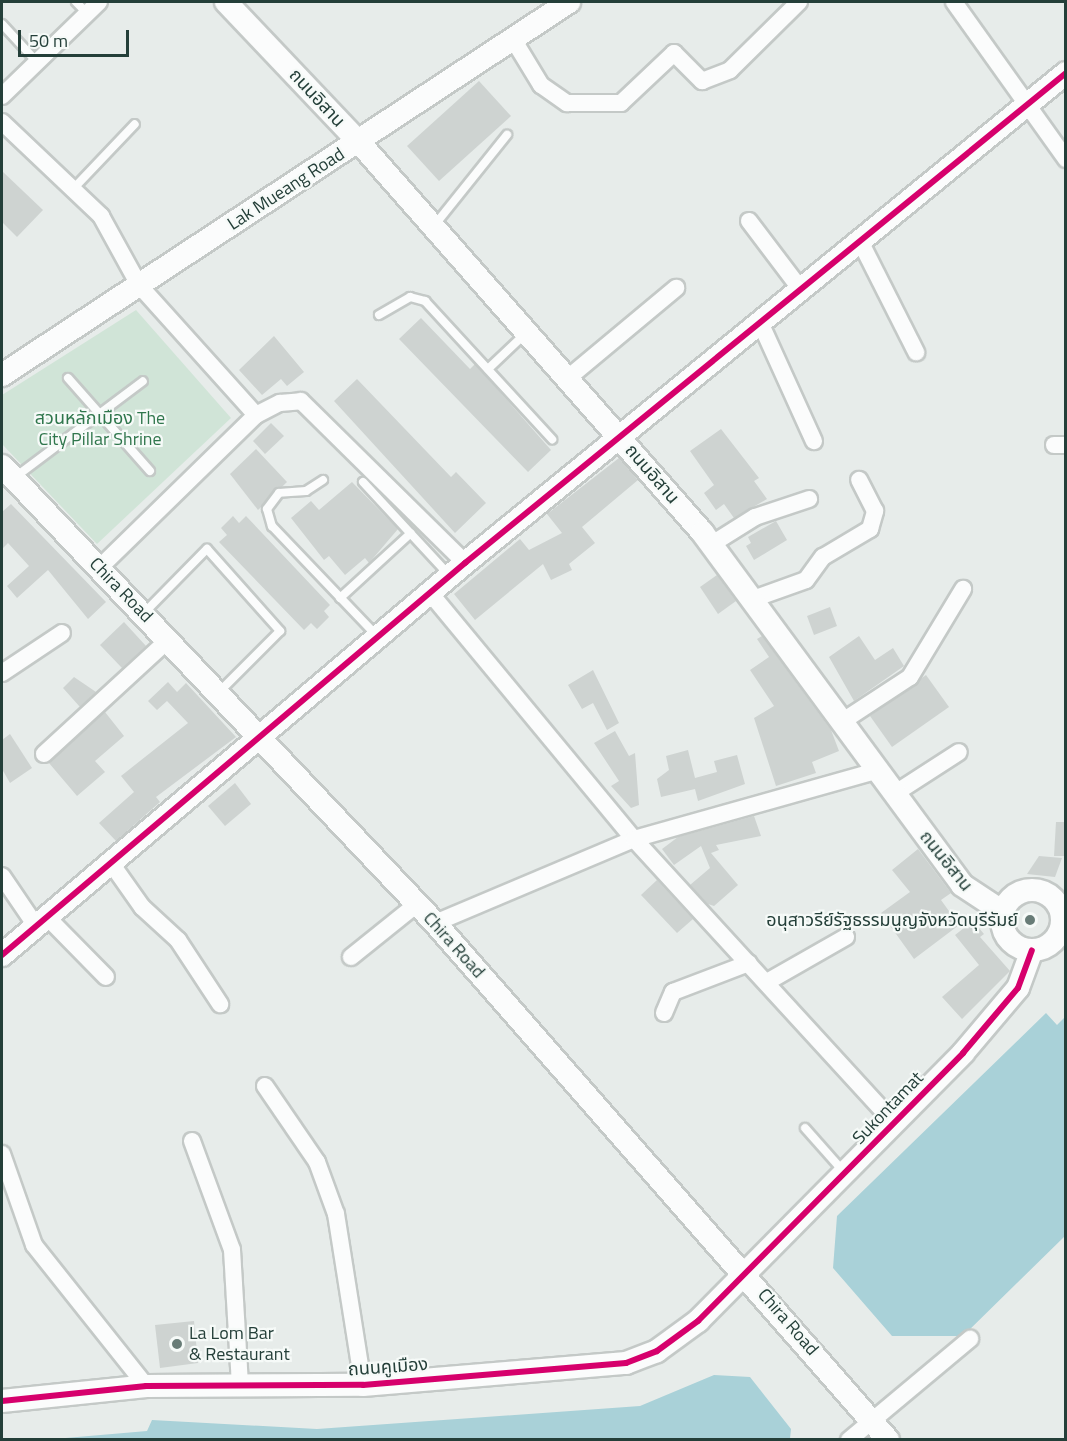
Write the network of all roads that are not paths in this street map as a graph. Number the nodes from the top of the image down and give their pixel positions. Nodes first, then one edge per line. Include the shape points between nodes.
1 (569, 2) edge
2 (800, 2) edge
3 (230, 3) edge
4 (957, 3) edge
5 (87, 5) edge
6 (2, 24) edge
7 (513, 39) junction
8 (36, 61) junction
9 (1065, 73) edge
10 (2, 96) edge
11 (1029, 100) junction
12 (2, 122) edge
13 (135, 124) dead end
14 (507, 135) dead end
15 (358, 141) junction
16 (1065, 159) edge
17 (74, 188) junction
18 (748, 221) dead end
19 (433, 226) junction
20 (859, 239) junction
21 (139, 285) junction
22 (799, 287) junction
23 (676, 288) dead end
24 (379, 315) dead end
25 (759, 320) junction
26 (527, 332) junction
27 (916, 352) dead end
28 (488, 369) junction
29 (2, 375) edge
30 (68, 378) dead end
31 (568, 378) junction
32 (142, 381) dead end
33 (99, 414) junction
34 (256, 415) junction
35 (619, 436) junction
36 (552, 439) dead end
37 (814, 441) dead end
38 (150, 471) dead end
39 (8, 472) edge
40 (323, 480) dead end
41 (859, 480) dead end
42 (363, 482) dead end
43 (809, 499) dead end
44 (411, 533) junction
45 (712, 544) junction
46 (99, 568) junction
47 (458, 570) junction
48 (963, 589) dead end
49 (431, 594) junction
50 (340, 597) junction
51 (753, 599) junction
52 (144, 613) junction
53 (62, 633) dead end
54 (378, 637) junction
55 (168, 640) junction
56 (2, 673) edge
57 (219, 693) junction
58 (843, 721) junction
59 (261, 737) junction
60 (958, 752) dead end
61 (44, 754) dead end
62 (876, 771) junction
63 (894, 794) junction
64 (634, 839) junction
65 (111, 862) junction
66 (2, 876) edge
67 (417, 904) junction
68 (1003, 912) junction
69 (42, 921) junction
70 (435, 923) junction
71 (1064, 924) edge
72 (846, 937) dead end
73 (1032, 950) junction
74 (2, 955) edge
75 (351, 957) dead end
76 (749, 963) junction
77 (106, 977) dead end
78 (767, 982) junction
79 (220, 1004) dead end
80 (664, 1013) dead end
81 (265, 1086) dead end
82 (895, 1124) junction
83 (805, 1128) dead end
84 (192, 1141) dead end
85 (2, 1157) edge
86 (845, 1174) junction
87 (745, 1272) junction
88 (970, 1339) dead end
89 (363, 1384) junction
90 (146, 1386) junction
91 (240, 1386) junction
92 (2, 1401) edge
93 (872, 1421) junction
94 (849, 1440) edge
95 (888, 1440) edge

1 - 7 street, Lak Mueang Road
2 - 7 street via 730,70 702,81 674,53 621,103 567,103 541,85
3 - 15 street, ถนนอิสาน
4 - 11 street
5 - 8 street
6 - 8 lane
7 - 15 street, Lak Mueang Road
8 - 10 street
9 - 11 street
11 - 16 street
11 - 20 street
12 - 17 street
13 - 17 lane
14 - 19 lane
15 - 19 street, ถนนอิสาน
15 - 21 street, Lak Mueang Road
17 - 21 street via 111,230
18 - 22 street
19 - 26 street, ถนนอิสาน
20 - 22 street
20 - 27 street
21 - 29 street, Lak Mueang Road
21 - 34 street
22 - 25 street
23 - 31 street
24 - 28 lane via 410,297 425,301
25 - 35 street
25 - 37 street
26 - 28 lane
26 - 31 street, ถนนอิสาน
28 - 36 lane
30 - 33 lane
31 - 35 street, ถนนอิสาน
32 - 33 lane
33 - 38 lane
33 - 39 lane
34 - 46 street
34 - 47 street via 280,403 301,401
35 - 45 street, ถนนอิสาน
35 - 47 street
39 - 46 street, Chira Road
40 - 50 lane via 306,491 279,493 267,509 272,526
41 - 51 street via 875,511 870,529 823,557 806,580
42 - 44 lane
43 - 45 street via 755,517
44 - 47 lane
44 - 50 lane
45 - 51 street, ถนนอิสาน
46 - 52 street, Chira Road
47 - 49 street
48 - 58 street via 910,677
49 - 54 street
49 - 64 street
50 - 54 lane
51 - 58 street, ถนนอิสาน
52 - 55 street, Chira Road
52 - 57 lane via 207,549 280,631
53 - 56 street
54 - 59 street
55 - 57 street, Chira Road
55 - 61 street
57 - 59 street, Chira Road
58 - 62 street, ถนนอิสาน
59 - 65 street
59 - 67 street, Chira Road
60 - 63 street
62 - 63 street, ถนนอิสาน
62 - 64 street
63 - 68 street, ถนนอิสาน via 962,885
64 - 70 street
64 - 76 street
65 - 69 street
65 - 79 street via 142,907 178,940
66 - 69 street
67 - 70 street, Chira Road
67 - 75 street
68 - 71 street via 1017,892 1036,889 1060,906
68 - 73 street via 1006,936
69 - 74 street
69 - 77 street
70 - 87 street, Chira Road
71 - 73 street via 1052,944
72 - 78 street
73 - 82 street, Sukontamat via 1018,988
76 - 78 street
76 - 80 street via 673,992
78 - 82 street
81 - 89 street via 318,1162 336,1214
82 - 86 street, Sukontamat
83 - 86 lane
84 - 91 street via 232,1250
85 - 90 street via 34,1245
86 - 87 street, Sukontamat
87 - 89 street, ถนนคูเมือง via 698,1321 657,1351 626,1363
87 - 93 street, Chira Road
88 - 93 street
89 - 91 street, ถนนคูเมือง
90 - 91 street, ถนนคูเมือง
90 - 92 street, ถนนคูเมือง
93 - 94 street
93 - 95 street, Chira Road

